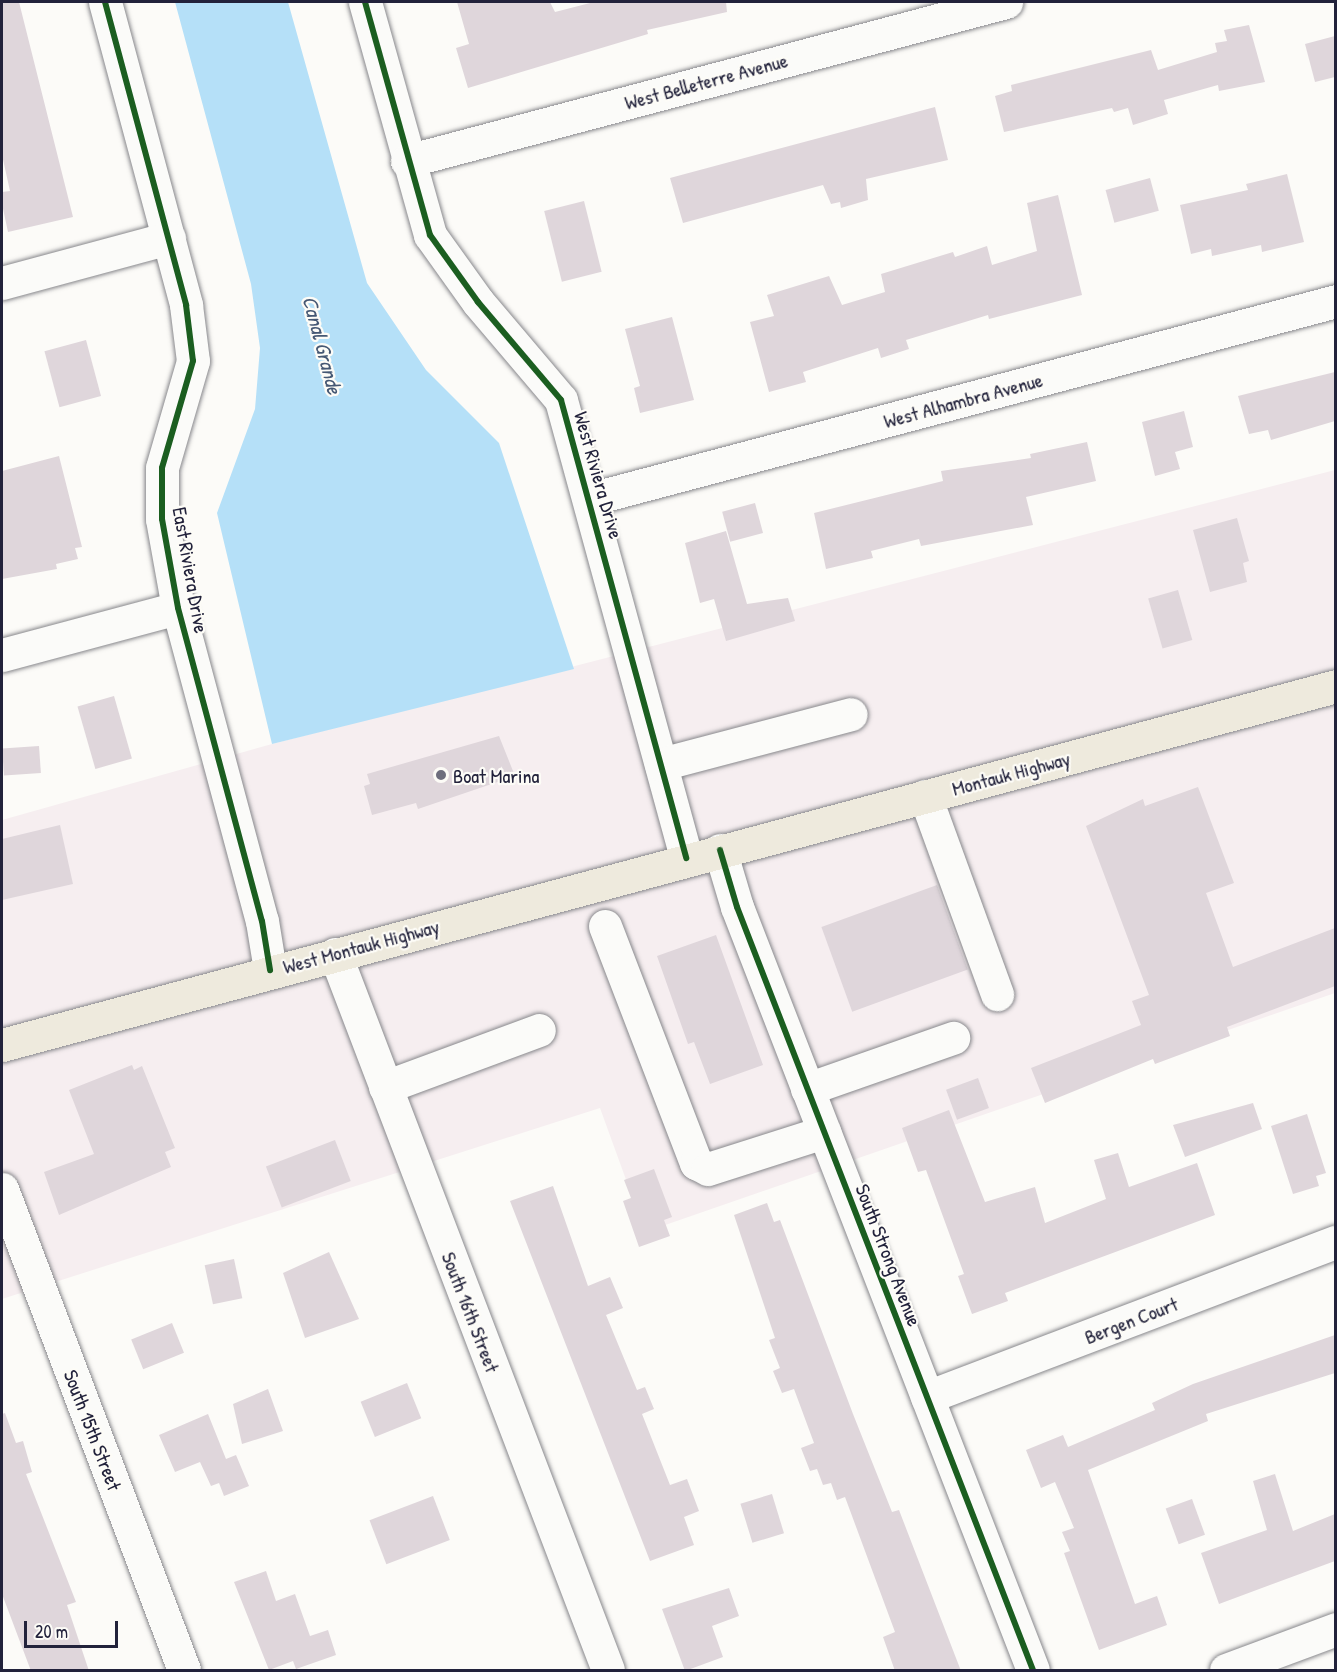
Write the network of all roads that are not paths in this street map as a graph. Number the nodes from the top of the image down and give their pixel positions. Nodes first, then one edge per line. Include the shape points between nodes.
1 (105, 2) edge
2 (365, 2) edge
3 (1006, 2) edge
4 (407, 161) junction
5 (169, 238) junction
6 (2, 283) edge
7 (1335, 301) edge
8 (590, 499) junction
9 (178, 608) junction
10 (2, 655) edge
11 (1335, 686) edge
12 (851, 714) dead end
13 (661, 764) junction
14 (925, 796) junction
15 (720, 850) junction
16 (686, 858) junction
17 (605, 926) dead end
18 (335, 954) junction
19 (270, 970) junction
20 (997, 994) dead end
21 (539, 1030) dead end
22 (953, 1038) dead end
23 (2, 1045) edge
24 (385, 1087) junction
25 (807, 1089) junction
26 (824, 1132) junction
27 (2, 1189) edge
28 (1335, 1242) edge
29 (927, 1397) junction
30 (1335, 1629) edge
31 (184, 1671) edge
32 (608, 1671) edge
33 (1033, 1671) edge
34 (1226, 1671) edge

1 - 5 street, East Riviera Drive
2 - 4 street, West Riviera Drive
3 - 4 street, West Belleterre Avenue
4 - 8 street, West Riviera Drive via 430,235 478,302 561,400
5 - 6 street
5 - 9 street, East Riviera Drive via 186,305 194,361 162,468 162,519
7 - 8 street, West Alhambra Avenue
8 - 13 street, West Riviera Drive
9 - 10 street
9 - 19 street, East Riviera Drive via 262,921
11 - 14 main road, Montauk Highway
12 - 13 street
13 - 16 street, West Riviera Drive
14 - 15 main road, Montauk Highway
14 - 20 street
15 - 16 main road, Montauk Highway
15 - 25 street, South Strong Avenue via 737,907
16 - 18 main road, West Montauk Highway
17 - 26 street via 696,1163 708,1169
18 - 19 main road, West Montauk Highway
18 - 24 street, South 16th Street
19 - 23 main road, West Montauk Highway
21 - 24 street
22 - 25 street
24 - 32 street, South 16th Street
25 - 26 street, South Strong Avenue
26 - 29 street, South Strong Avenue
27 - 31 street, South 15th Street
28 - 29 street, Bergen Court
29 - 33 street, South Strong Avenue
30 - 34 street

